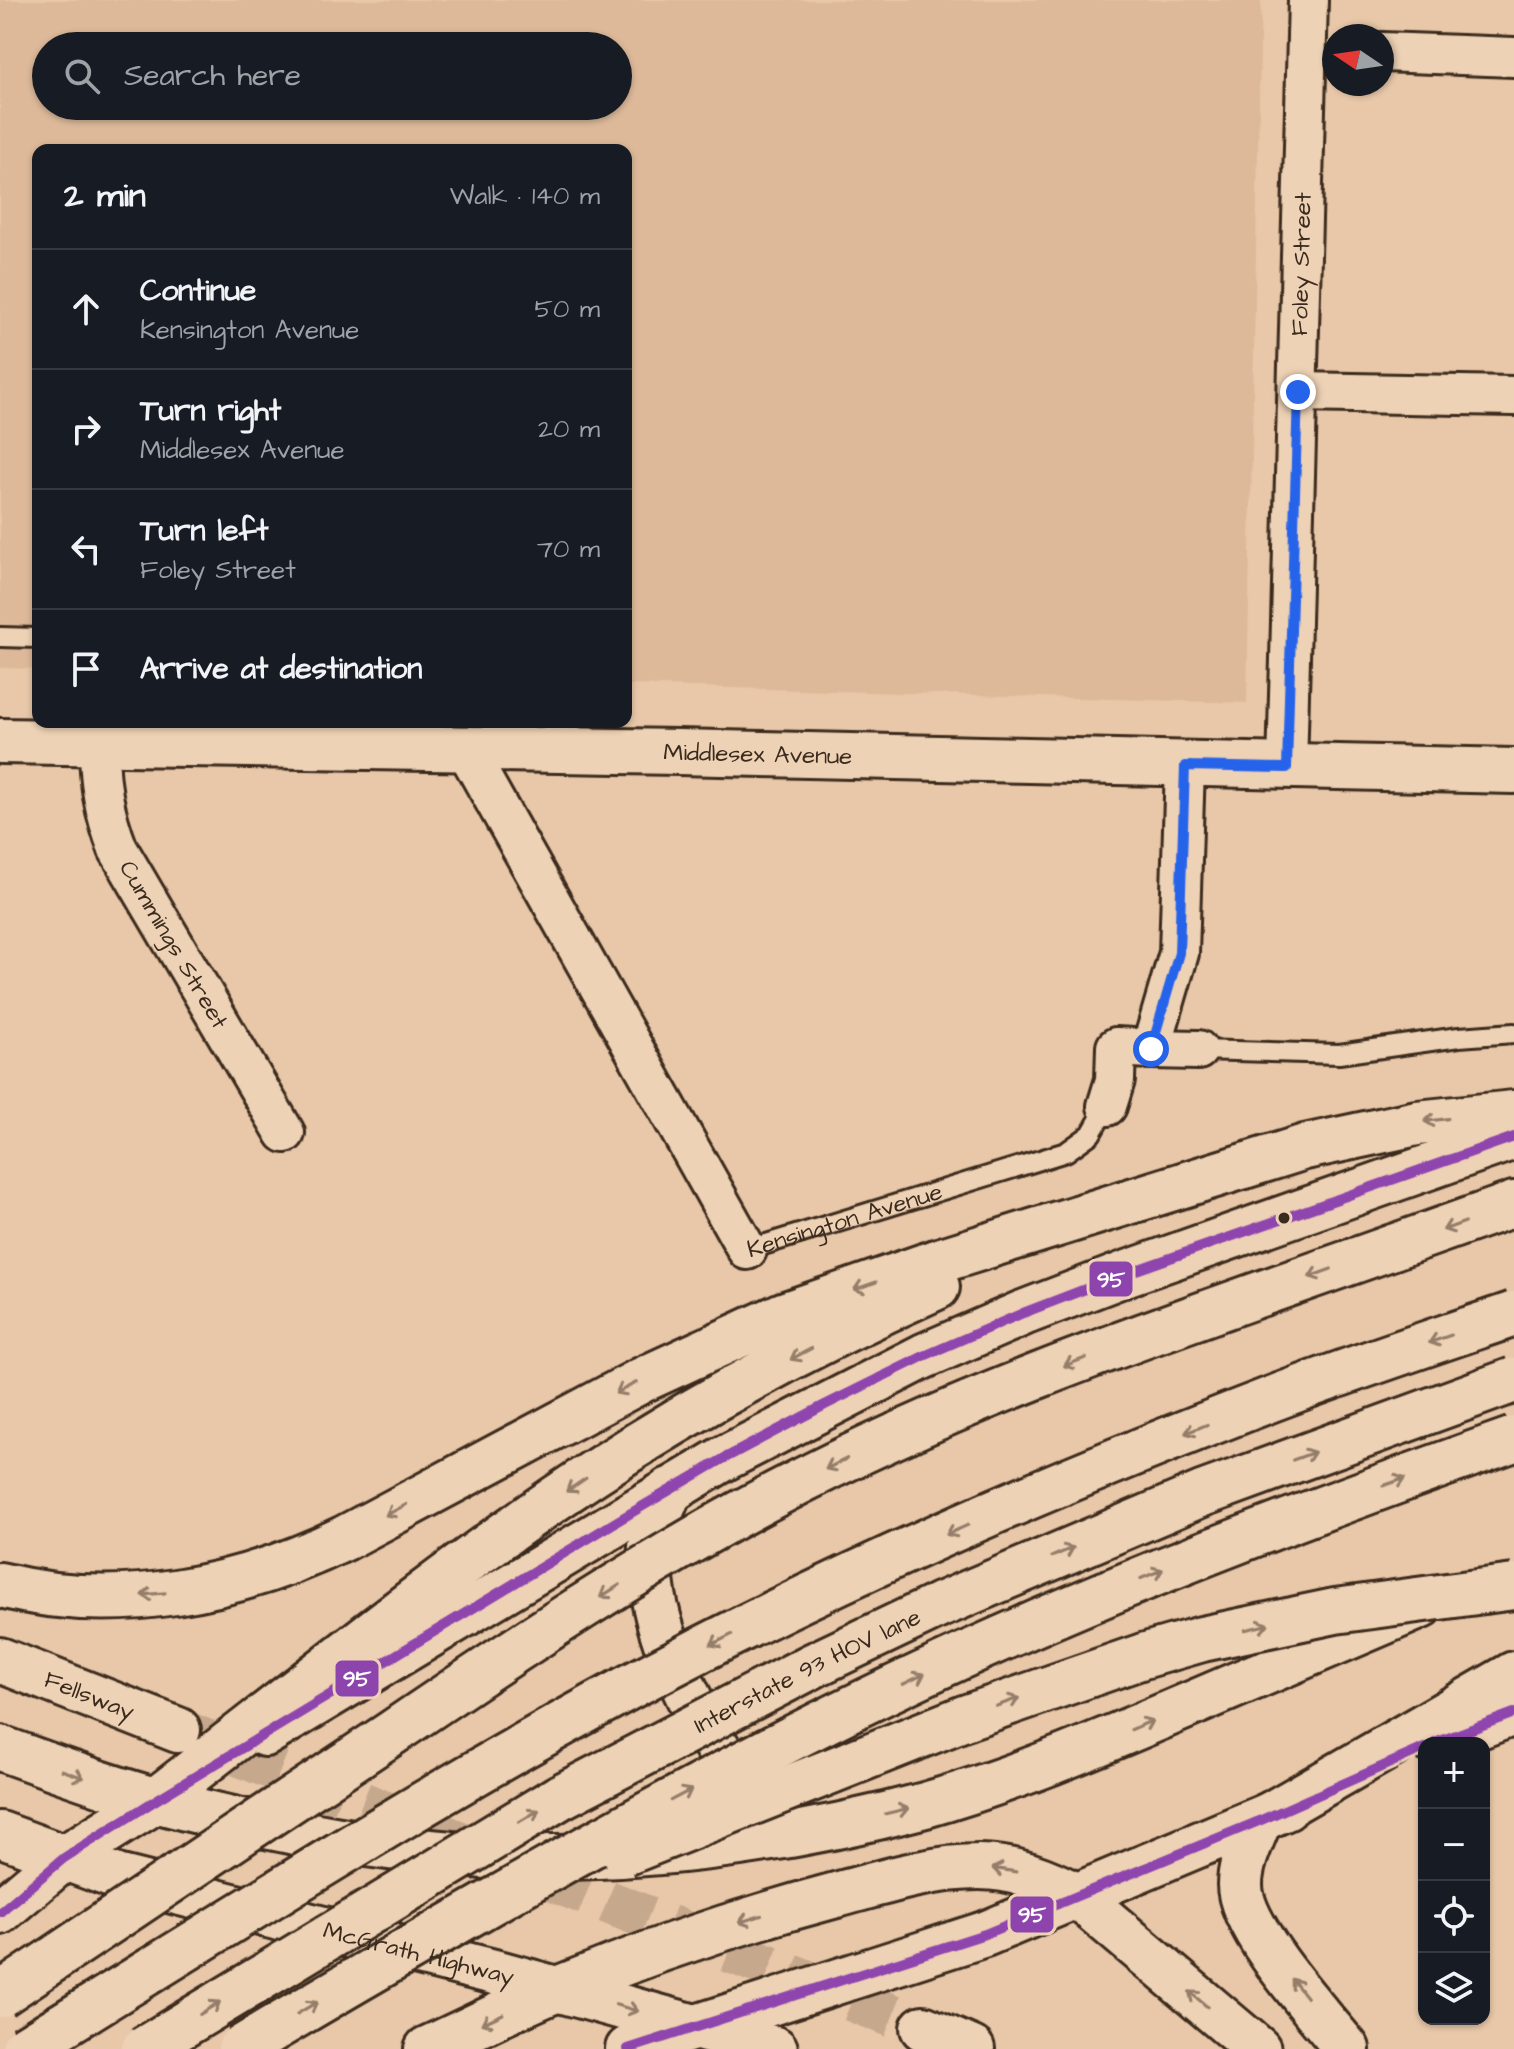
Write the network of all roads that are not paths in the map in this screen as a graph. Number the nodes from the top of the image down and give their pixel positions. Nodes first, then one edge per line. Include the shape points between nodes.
1 (1308, 0) edge
2 (1320, 48) edge
3 (1394, 52) edge
4 (1514, 57) edge
5 (1298, 392) junction
6 (1514, 396) edge
7 (0, 637) edge
8 (32, 638) edge
9 (0, 741) edge
10 (99, 744) junction
11 (465, 748) junction
12 (1185, 766) junction
13 (1287, 768) junction
14 (1514, 771) edge
15 (1514, 1033) edge
16 (1151, 1049) junction
17 (1198, 1050) joint
18 (1107, 1106) joint
19 (1514, 1113) edge
20 (285, 1133) dead end
21 (1514, 1137) edge
22 (1152, 1195) junction
23 (1514, 1204) edge
24 (747, 1250) joint
25 (1514, 1314) edge
26 (1514, 1380) edge
27 (1514, 1439) edge
28 (670, 1490) junction
29 (1514, 1566) edge
30 (0, 1585) edge
31 (1514, 1587) edge
32 (0, 1660) edge
33 (1514, 1674) edge
34 (1514, 1713) edge
35 (178, 1730) tunnel mouth
36 (1451, 1737) edge
37 (0, 1748) edge
38 (1418, 1751) edge
39 (156, 1800) junction
40 (1259, 1821) junction
41 (831, 1826) junction
42 (0, 1834) edge
43 (64, 1858) junction
44 (1077, 1896) junction
45 (0, 1912) edge
46 (467, 1916) junction
47 (557, 1989) junction
48 (0, 1995) edge
49 (696, 2028) junction
50 (923, 2028) tunnel mouth
51 (24, 2049) edge
52 (144, 2049) edge
53 (240, 2049) edge
54 (427, 2049) edge
55 (628, 2049) edge
56 (775, 2049) edge
57 (972, 2049) edge
58 (1258, 2049) edge
59 (1347, 2049) edge

1 - 2 street, Foley Street
2 - 5 street, Foley Street
3 - 4 street
5 - 6 street
5 - 13 street, Foley Street
7 - 8 lane
9 - 10 main road, Middlesex Avenue
10 - 11 main road, Middlesex Avenue
10 - 20 street, Cummings Street via 101,793 118,849
11 - 12 main road, Middlesex Avenue
11 - 24 street, Kensington Avenue
12 - 13 main road, Middlesex Avenue
12 - 16 street via 1179,953
13 - 14 main road, Middlesex Avenue
15 - 17 lane via 1339,1054
16 - 17 street
16 - 18 street, Kensington Avenue via 1116,1047
18 - 24 lane, Kensington Avenue via 1091,1134 1066,1152
19 -> 22 main road via 1360,1134
21 - 28 main road via 1023,1313 825,1405
22 -> 30 main road via 769,1321 642,1380 345,1538 263,1573 204,1588 106,1597
22 -> 39 main road via 914,1297 652,1436 463,1564
23 -> 48 main road, bridge via 1001,1390 853,1455 703,1533 452,1692
25 -> 51 main road, bridge via 1273,1398 1140,1451 747,1627 622,1691 403,1816
52 -> 26 main road, Interstate 93 HOV lane, bridge via 560,1797 814,1665 1202,1494
46 -> 27 main road, bridge via 716,1777 969,1653 1226,1544
28 - 39 main road
28 - 41 main road via 652,1536 652,1582 664,1637 690,1701 729,1765 765,1803 796,1819
41 -> 29 main road via 926,1804 1098,1744
46 -> 31 main road, bridge via 967,1717 1143,1656 1335,1611
32 - 35 main road, Fellsway
33 - 40 main road
34 - 36 main road
37 -> 39 main road
38 - 40 main road
39 - 41 main road via 336,1839 519,1857 626,1855
39 - 43 main road
40 - 44 main road
59 -> 40 main road via 1243,1907 1241,1867
42 - 43 main road
43 - 45 main road
43 - 47 main road, McGrath Highway via 138,1883
44 -> 47 main road via 1047,1880 1015,1872 942,1869 713,1930
44 - 49 main road via 985,1934
58 -> 44 main road
53 -> 46 main road, bridge
47 -> 49 main road, McGrath Highway
47 -> 54 main road
49 - 55 main road
49 - 56 main road, McGrath Highway
50 - 57 main road

